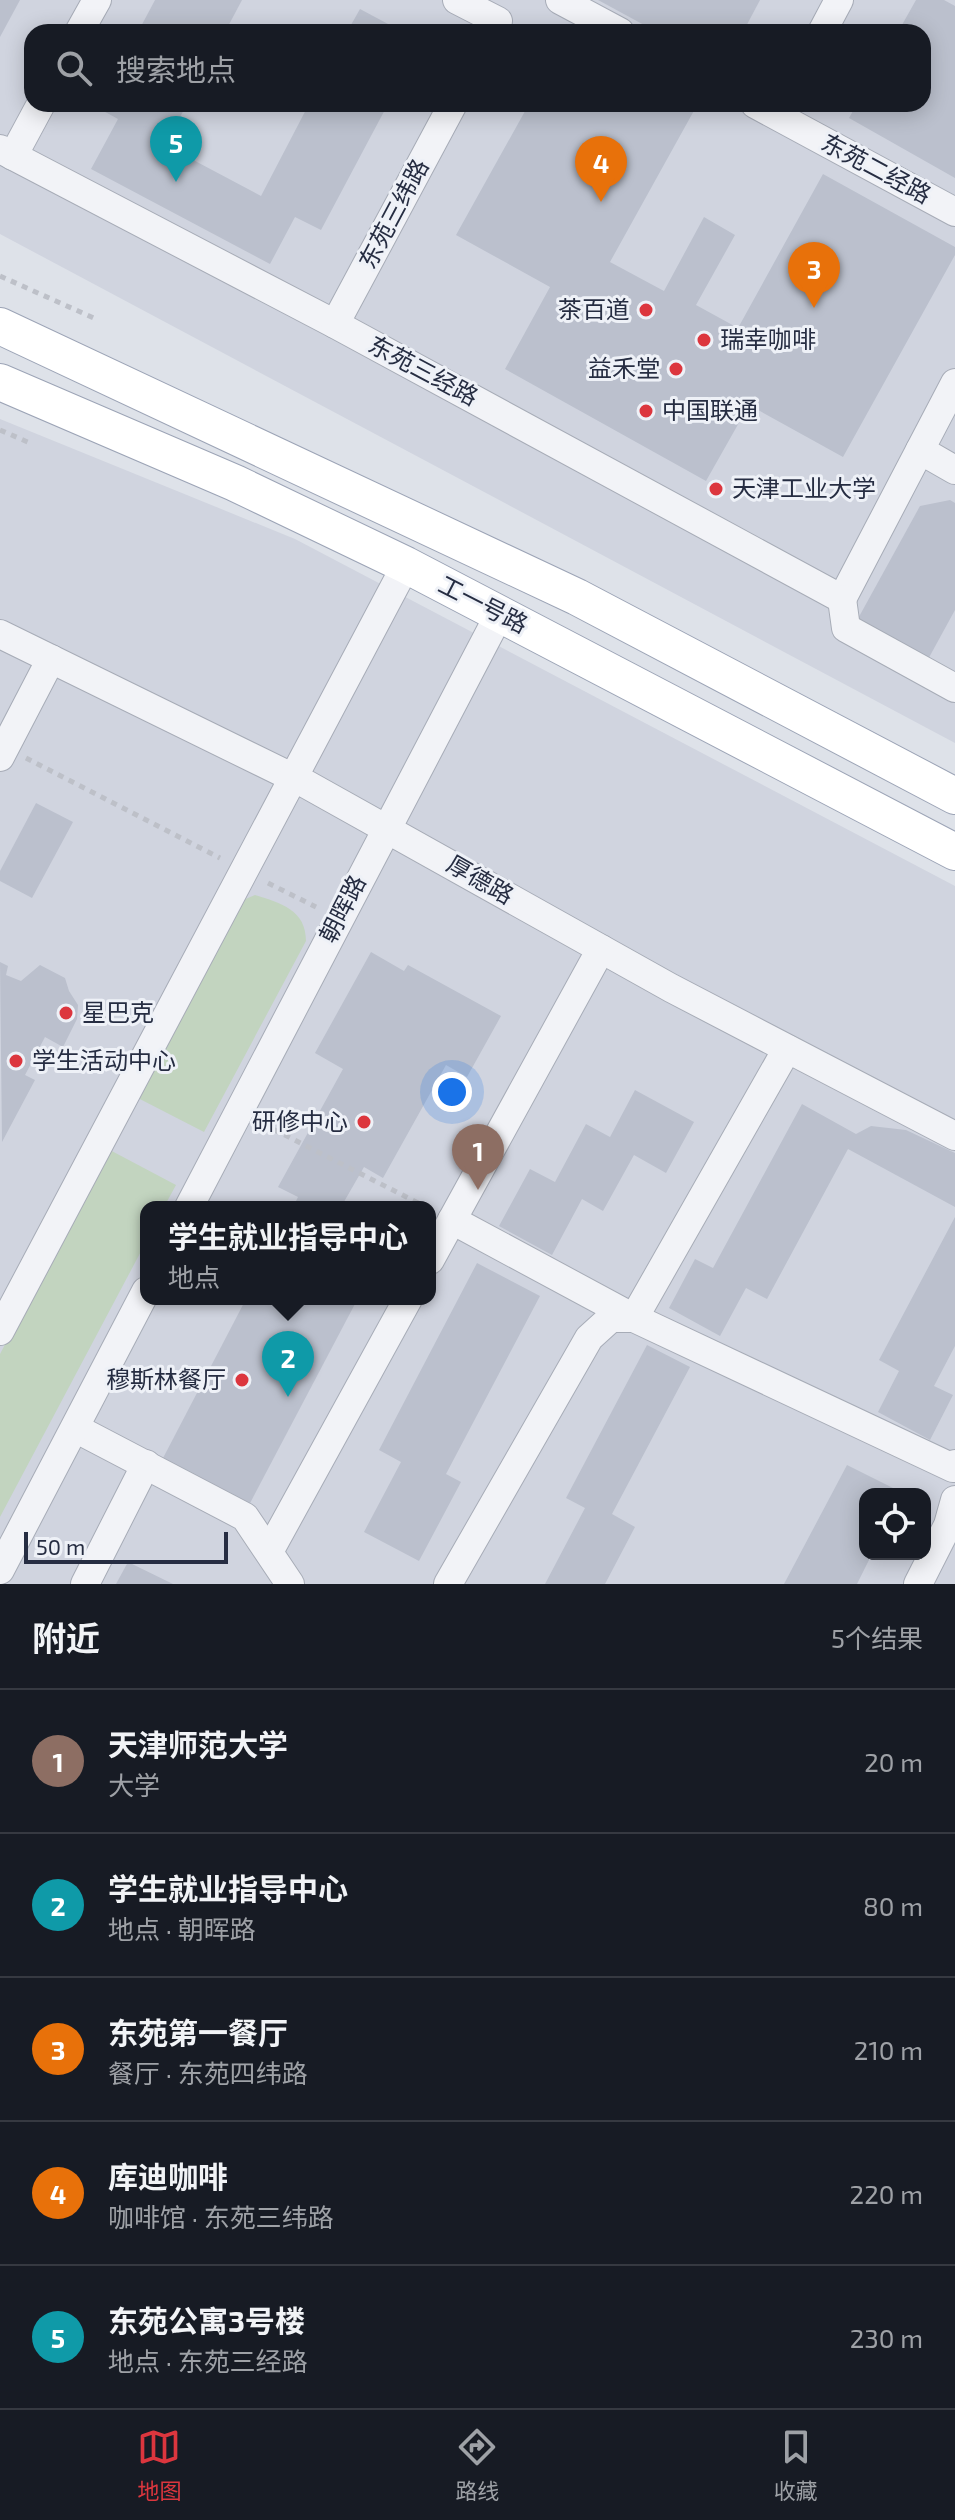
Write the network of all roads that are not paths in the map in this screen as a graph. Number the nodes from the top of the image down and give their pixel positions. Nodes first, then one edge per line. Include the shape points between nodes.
1 (97, 0) edge
2 (457, 0) edge
3 (560, 0) edge
4 (839, 0) edge
5 (500, 18) edge
6 (84, 24) edge
7 (605, 24) edge
8 (826, 24) edge
9 (35, 112) edge
10 (449, 112) edge
11 (779, 112) edge
12 (6, 152) edge
13 (955, 212) edge
14 (335, 324) junction
15 (0, 326) edge
16 (0, 382) edge
17 (955, 383) edge
18 (920, 450) junction
19 (955, 470) edge
20 (406, 565) junction
21 (842, 599) junction
22 (500, 613) junction
23 (0, 634) edge
24 (51, 659) junction
25 (955, 688) edge
26 (2, 752) edge
27 (291, 777) junction
28 (955, 796) edge
29 (386, 827) junction
30 (955, 852) edge
31 (601, 949) junction
32 (787, 1049) junction
33 (955, 1136) edge
34 (192, 1201) edge
35 (452, 1220) junction
36 (436, 1249) edge
37 (140, 1303) edge
38 (405, 1305) edge
39 (634, 1318) junction
40 (0, 1331) edge
41 (75, 1428) junction
42 (146, 1464) junction
43 (954, 1474) edge
44 (955, 1500) edge
45 (270, 1550) junction
46 (0, 1570) edge
47 (85, 1584) edge
48 (290, 1584) edge
49 (448, 1584) edge
50 (918, 1584) edge

1 - 6 street
2 - 5 street
3 - 7 street
4 - 8 street
9 - 12 street
10 - 14 street, 东苑三纬路
11 - 13 street, 东苑二经路
12 - 14 street, 东苑三经路
14 - 21 street, 东苑三经路
15 - 28 main road, 工一号路 via 577,597
16 - 20 main road, 工一号路 via 235,483
17 - 18 street
18 - 19 street
18 - 21 street
20 - 22 main road, 工一号路
20 - 27 street
21 - 25 street via 846,628
22 - 29 street, 朝晖路
22 - 30 main road, 工一号路
23 - 24 street, 厚德路
24 - 26 street
24 - 27 street, 厚德路
27 - 29 street, 厚德路
27 - 40 street
29 - 31 street, 厚德路
29 - 34 street, 朝晖路
31 - 32 street, 厚德路
31 - 35 street
32 - 33 street, 厚德路
32 - 39 street
35 - 36 street
35 - 39 street
37 - 41 street
38 - 45 street
39 - 43 street
39 - 49 street via 611,1318 589,1338
41 - 42 street
41 - 46 street
42 - 45 street via 245,1517
42 - 47 street
44 - 50 street
45 - 48 street

